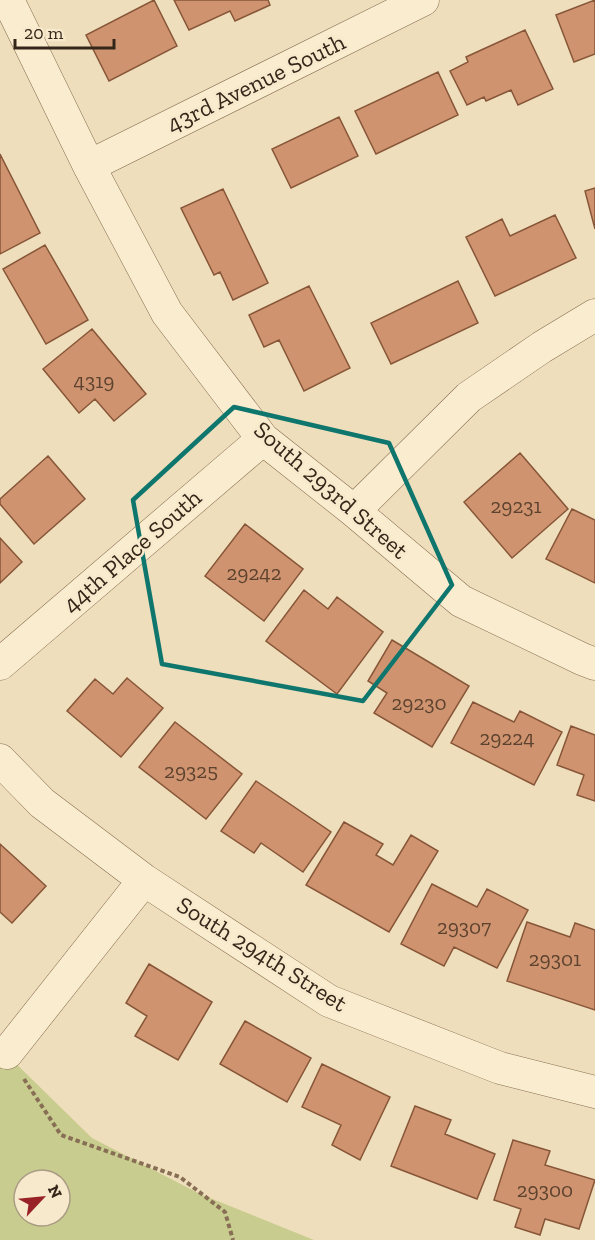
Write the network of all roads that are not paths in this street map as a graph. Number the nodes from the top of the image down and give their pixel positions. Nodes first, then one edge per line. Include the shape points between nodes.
1 (8, 0) edge
2 (423, 0) edge
3 (89, 166) junction
4 (595, 315) edge
5 (263, 439) junction
6 (354, 511) junction
7 (589, 661) edge
8 (0, 664) edge
9 (0, 760) edge
10 (144, 880) junction
11 (7, 1053) road end
12 (595, 1092) edge

1 - 3 street, South 293rd Street
2 - 3 street, 43rd Avenue South
3 - 5 street, South 293rd Street via 167,314
4 - 6 street via 469,397
5 - 6 street, South 293rd Street
5 - 8 street, 44th Place South
6 - 7 street, South 293rd Street via 461,601
9 - 10 street, South 294th Street via 42,803
10 - 11 street
10 - 12 street, South 294th Street via 329,1001 500,1068

